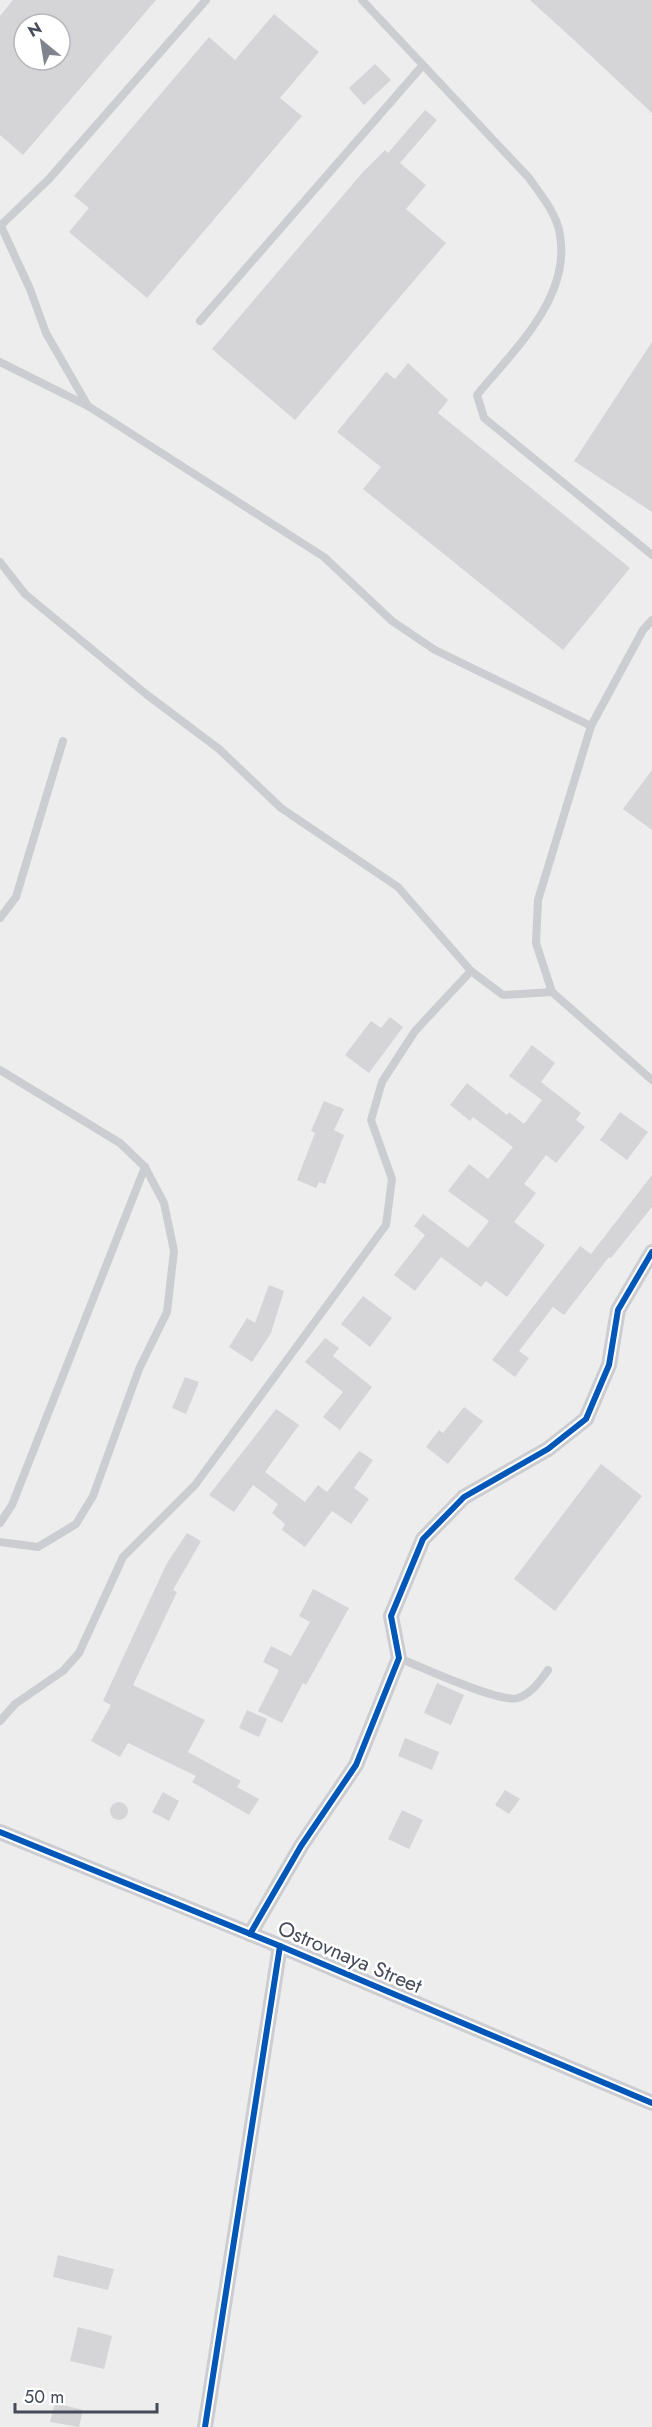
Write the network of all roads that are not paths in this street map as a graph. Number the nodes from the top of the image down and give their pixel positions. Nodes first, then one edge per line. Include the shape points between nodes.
1 (206, 0) edge
2 (362, 0) edge
3 (423, 65) junction
4 (0, 225) edge
5 (200, 321) dead end
6 (0, 362) edge
7 (88, 406) junction
8 (652, 555) edge
9 (0, 562) edge
10 (652, 620) edge
11 (591, 726) junction
12 (63, 741) dead end
13 (0, 918) edge
14 (471, 971) junction
15 (552, 992) junction
16 (0, 1070) edge
17 (652, 1080) edge
18 (145, 1167) junction
19 (652, 1252) edge
20 (0, 1522) edge
21 (0, 1542) edge
22 (399, 1658) junction
23 (549, 1671) dead end
24 (0, 1721) edge
25 (0, 1832) edge
26 (250, 1934) junction
27 (280, 1946) junction
28 (652, 2103) edge
29 (205, 2427) edge

1 - 4 lane via 49,179
2 - 3 lane
3 - 5 lane
3 - 8 lane via 529,178 550,209 560,234 561,262 538,320 477,395 484,418
4 - 7 lane via 46,333
6 - 7 lane
7 - 11 lane via 324,557 392,621 435,650
9 - 14 lane via 25,594 219,749 281,808 398,887
10 - 11 lane
11 - 15 lane via 538,900 536,943
12 - 13 lane via 16,897
14 - 15 lane via 503,995
14 - 24 lane via 415,1031 382,1082 371,1120 392,1179 386,1225 195,1485 123,1557 79,1653 63,1671 15,1704
15 - 17 lane
16 - 18 lane via 120,1143
18 - 20 lane via 12,1505
18 - 21 lane via 164,1203 174,1251 166,1312 139,1370 93,1496 76,1524 38,1547
19 - 22 street via 618,1310 609,1365 586,1419 548,1449 465,1497 423,1539 391,1616
22 - 23 lane via 497,1697 515,1699 531,1692
22 - 26 street via 356,1765 301,1846
25 - 26 street, Ostrovnaya Street
26 - 27 street, Ostrovnaya Street
27 - 28 street, Ostrovnaya Street
27 - 29 street

